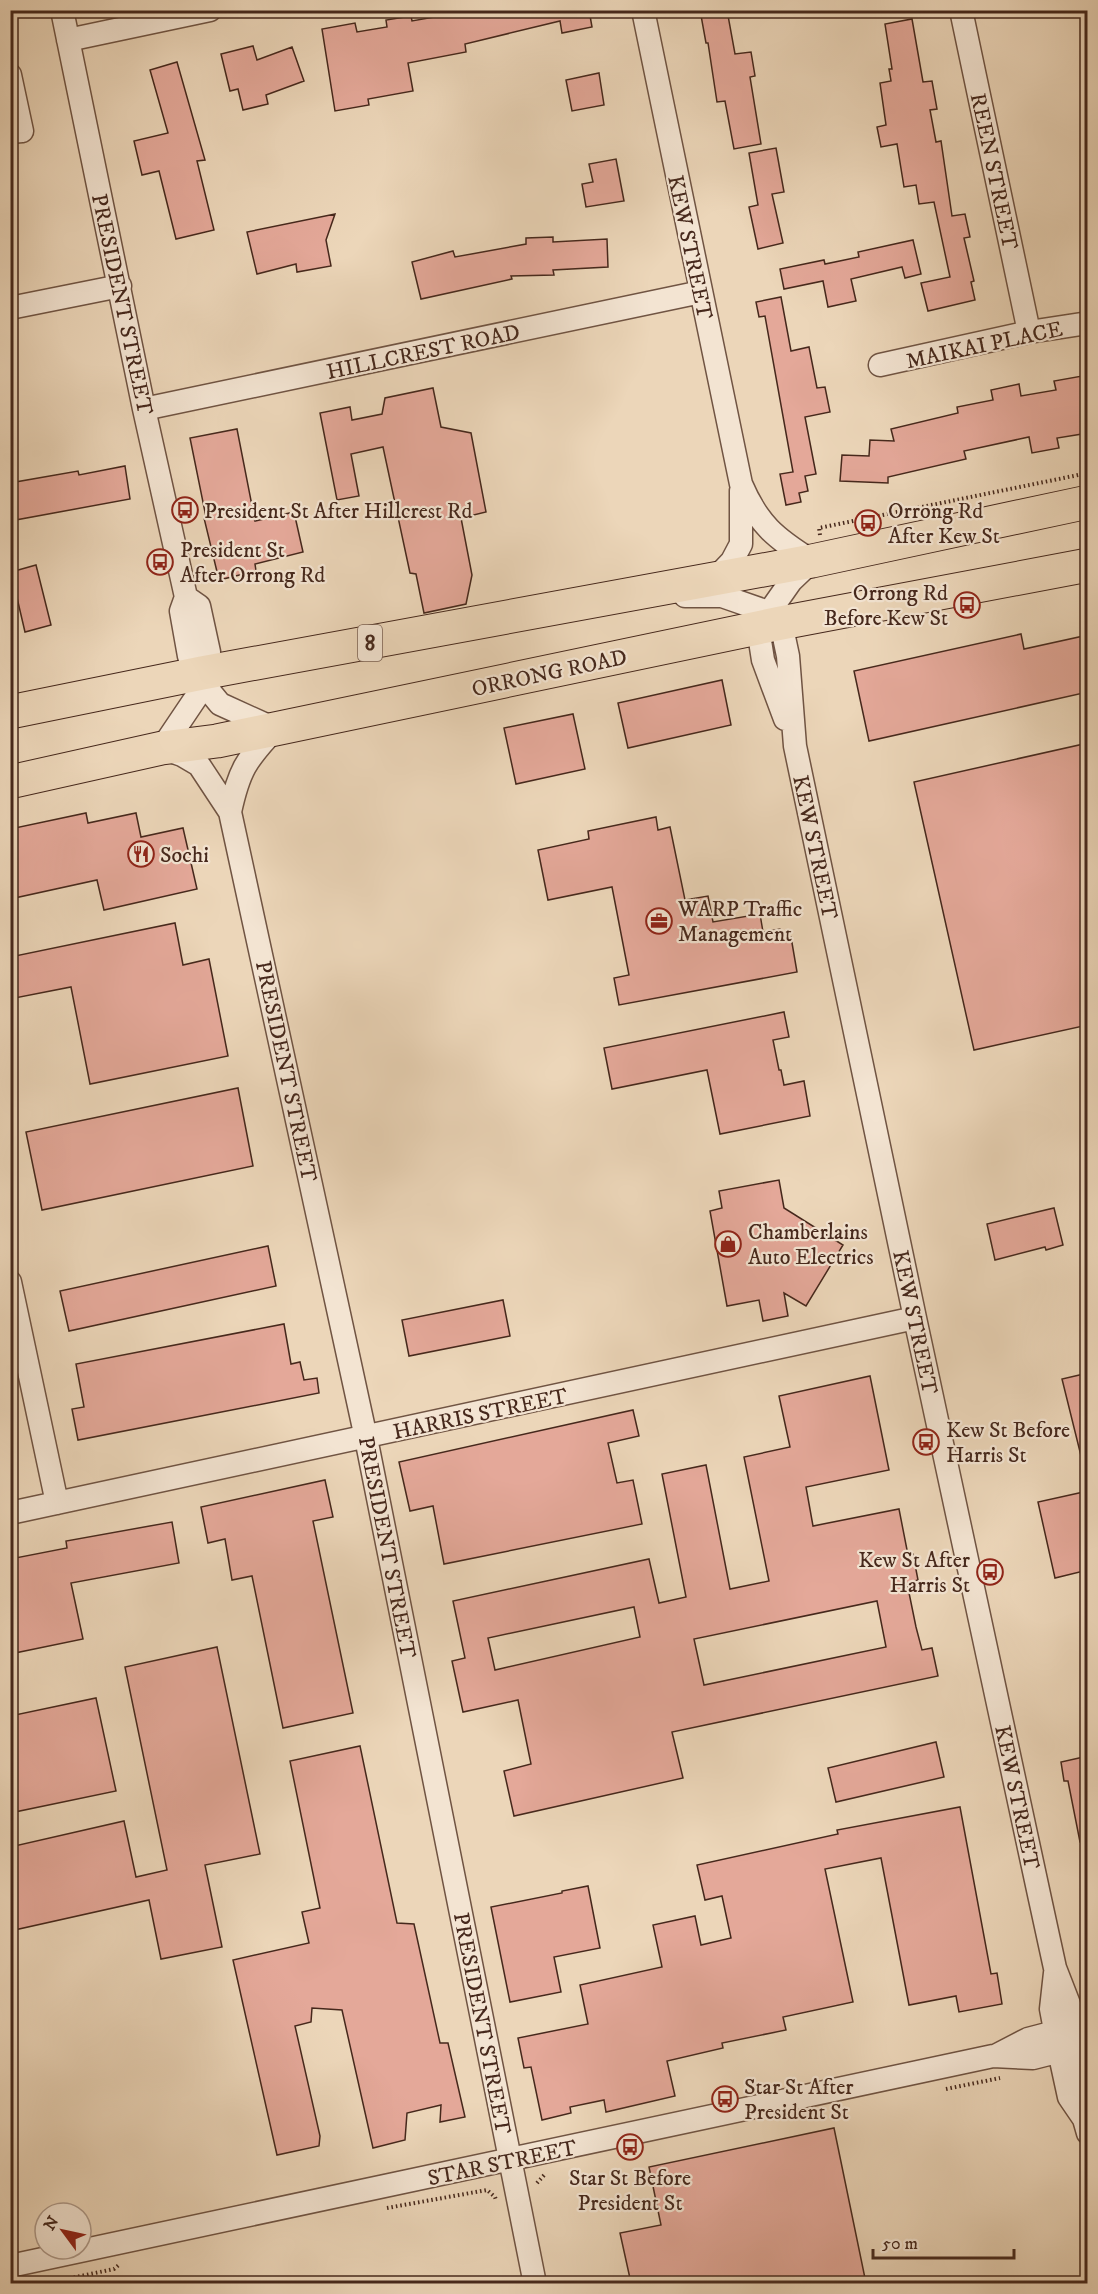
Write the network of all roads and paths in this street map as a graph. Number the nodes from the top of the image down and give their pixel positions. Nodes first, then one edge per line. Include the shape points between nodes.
1 (62, 10) edge
2 (210, 10) edge
3 (643, 10) edge
4 (962, 10) edge
5 (68, 40) junction
6 (10, 75) edge
7 (10, 132) edge
8 (120, 286) junction
9 (700, 292) junction
10 (10, 308) edge
11 (1088, 323) edge
12 (1029, 332) junction
13 (880, 365) dead end
14 (144, 409) junction
15 (1088, 473) edge
16 (741, 484) junction
17 (1088, 502) edge
18 (819, 528) dead end
19 (812, 561) junction
20 (1088, 565) edge
21 (715, 579) junction
22 (537, 613) junction
23 (769, 621) junction
24 (202, 673) junction
25 (10, 712) edge
26 (274, 729) junction
27 (162, 748) junction
28 (10, 782) edge
29 (230, 812) junction
30 (10, 1282) edge
31 (915, 1318) junction
32 (366, 1438) junction
33 (57, 1503) junction
34 (10, 1513) edge
35 (1073, 2037) edge
36 (1086, 2126) edge
37 (510, 2160) junction
38 (10, 2266) edge
39 (536, 2283) edge

1 - 5 street, PRESIDENT STREET
2 - 5 street
3 - 9 street, KEW STREET
4 - 12 street, REEN STREET
5 - 8 street, PRESIDENT STREET
6 - 7 street via 22,131
8 - 10 street
8 - 14 street, PRESIDENT STREET
9 - 14 street, HILLCREST ROAD
9 - 16 street, KEW STREET
11 - 12 street, MAIKAI PLACE
12 - 13 street, MAIKAI PLACE
14 - 24 street, PRESIDENT STREET via 186,597 181,610 189,656
15 - 18 path
16 - 19 street, KEW STREET via 761,521
16 - 21 street, KEW STREET via 741,544
17 - 19 highway, 8
19 - 21 highway, 8
19 - 23 street via 791,581
20 - 23 highway, ORRONG ROAD
21 - 22 highway, 8
22 - 23 street via 693,595 722,596
22 - 24 highway, 8
23 - 26 highway, ORRONG ROAD
23 - 31 street, KEW STREET via 763,660 795,746
24 - 25 highway, 8
24 - 26 street, PRESIDENT STREET via 220,704
24 - 27 street via 197,696
26 - 27 highway, ORRONG ROAD
26 - 29 street, PRESIDENT STREET via 245,763
27 - 28 highway, ORRONG ROAD
27 - 29 street, PRESIDENT STREET via 199,765
29 - 32 street, PRESIDENT STREET
30 - 33 street
31 - 32 street, HARRIS STREET
31 - 35 street, KEW STREET via 1056,1968 1069,2004
32 - 33 street, HARRIS STREET
32 - 37 street, PRESIDENT STREET
33 - 34 street, HARRIS STREET
35 - 36 street, KEW STREET via 1087,2090
35 - 37 street, STAR STREET via 1033,2058 993,2056
37 - 38 street, STAR STREET
37 - 39 street, PRESIDENT STREET

